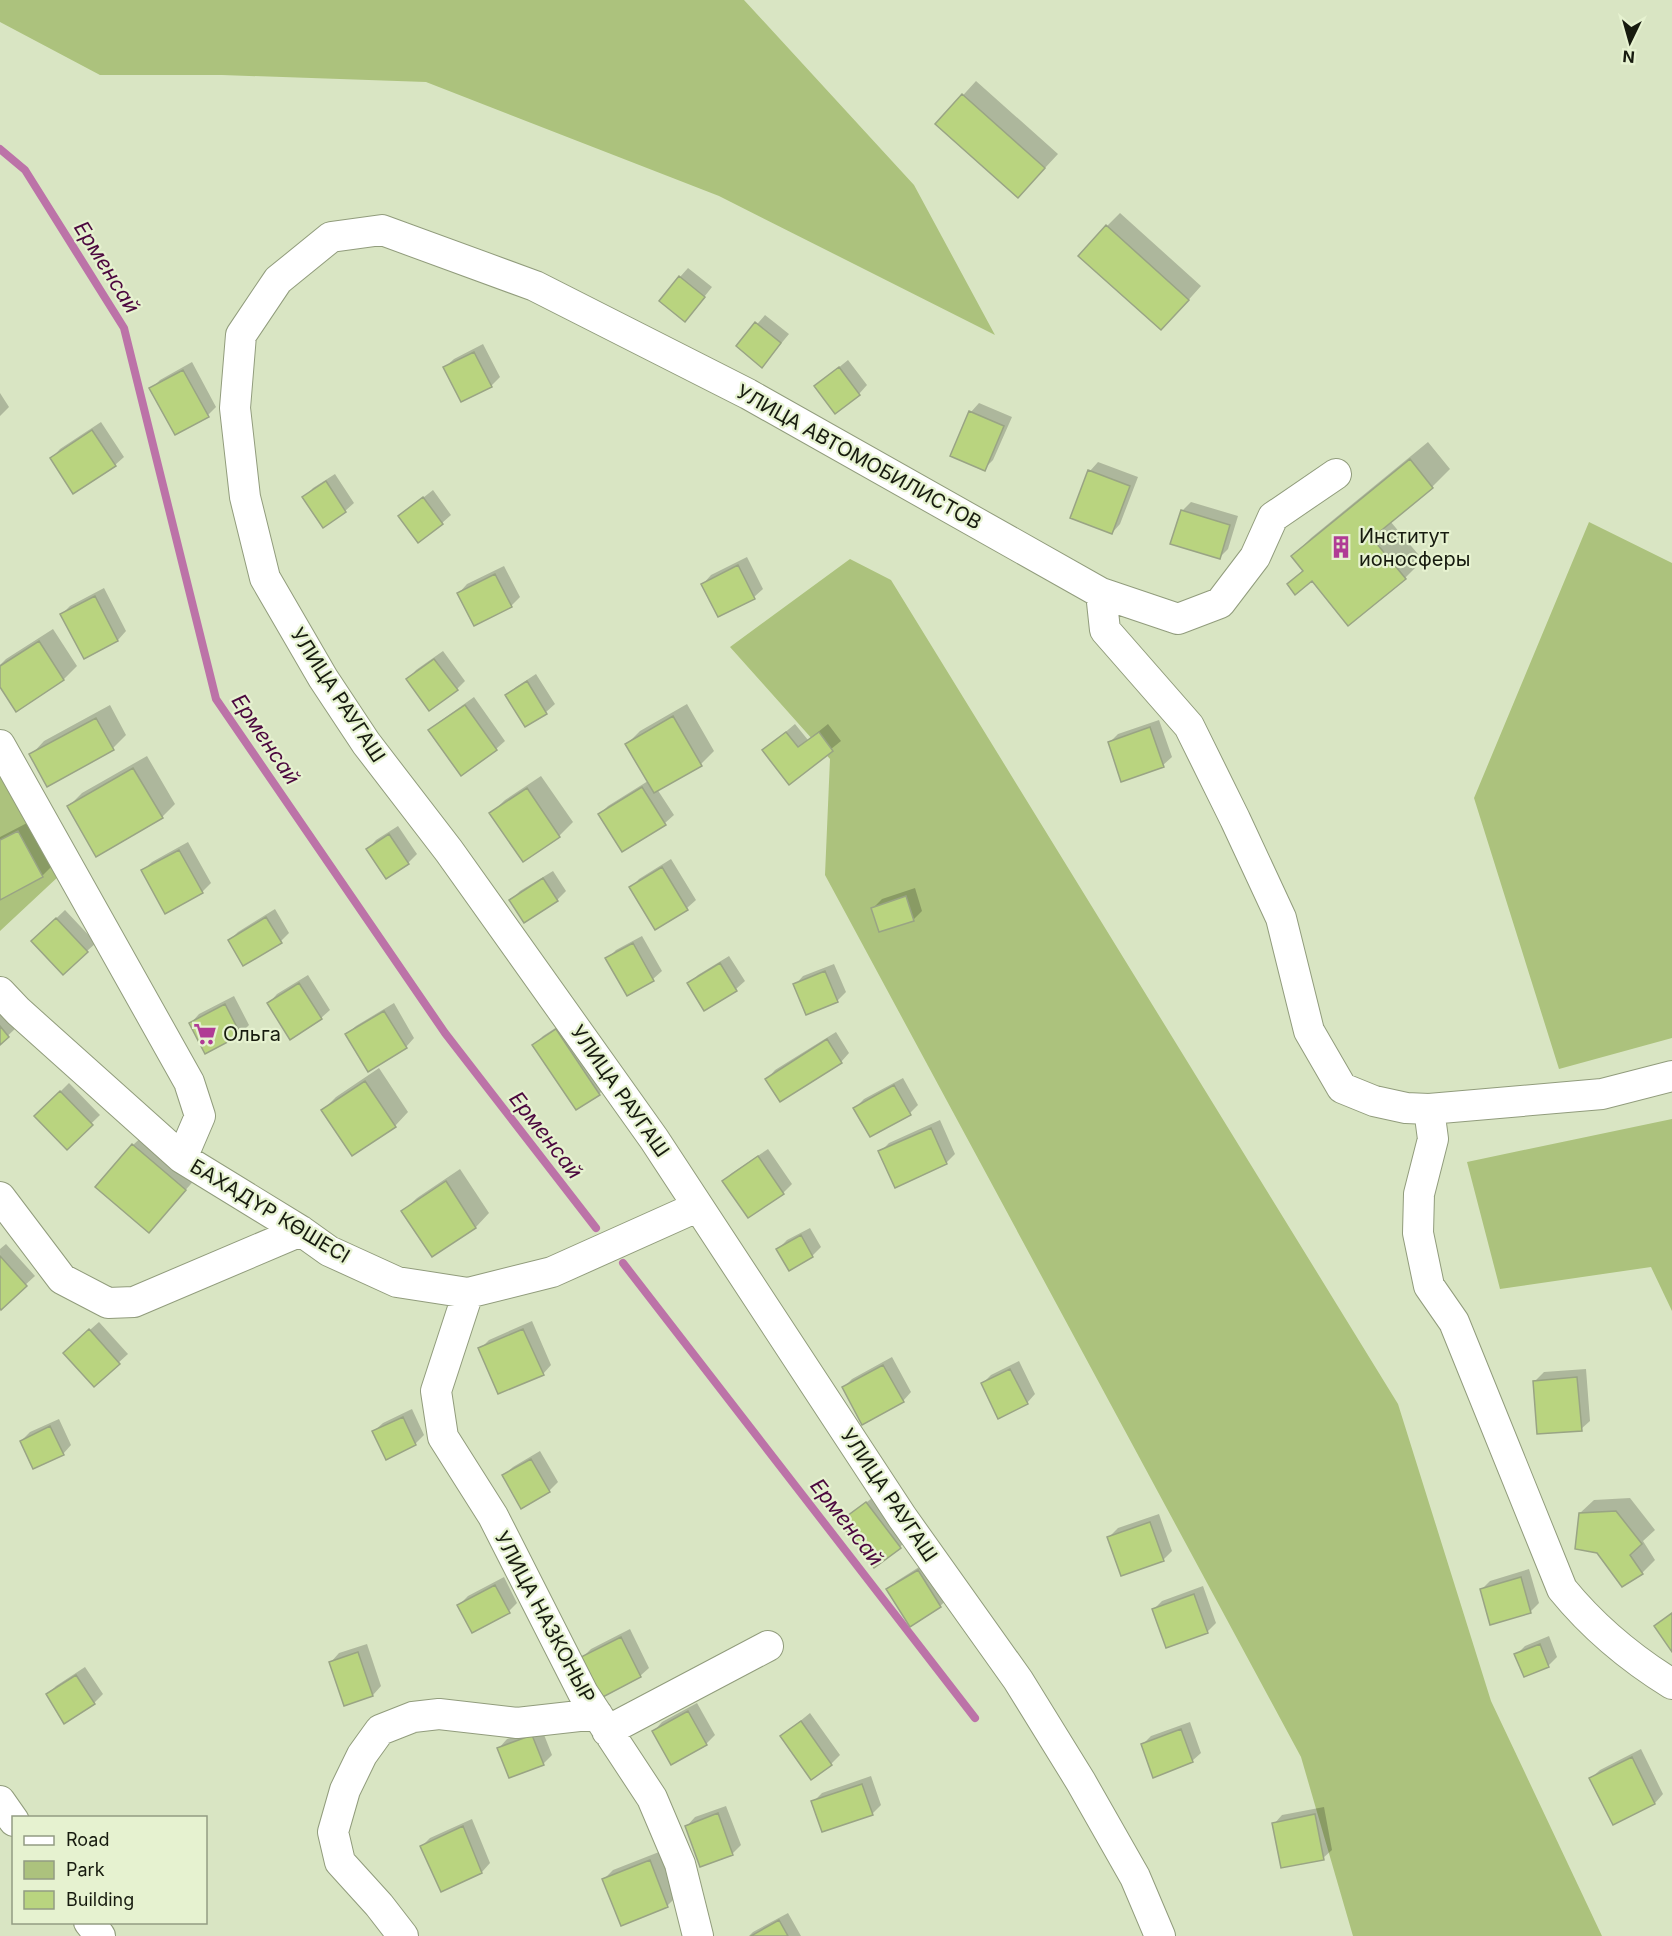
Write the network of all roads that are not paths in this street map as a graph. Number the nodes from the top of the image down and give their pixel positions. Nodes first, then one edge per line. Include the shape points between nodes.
1 (330, 237) joint
2 (1336, 474) dead end
3 (1101, 593) junction
4 (0, 746) edge
5 (0, 992) edge
6 (1672, 1076) edge
7 (1429, 1108) junction
8 (182, 1158) junction
9 (0, 1197) edge
10 (697, 1207) junction
11 (301, 1231) junction
12 (468, 1293) junction
13 (768, 1646) dead end
14 (1672, 1684) edge
15 (602, 1723) junction
16 (0, 1801) edge
17 (12, 1818) edge
18 (90, 1924) edge
19 (100, 1936) edge
20 (403, 1936) edge
21 (698, 1936) edge
22 (1160, 1936) edge

1 - 3 street, УЛИЦА АВТОМОБИЛИСТОВ via 382,230 535,286 748,394
1 - 10 street, УЛИЦА РАУГАШ via 278,280 242,335 235,408 245,497 265,578 366,743 537,972
2 - 3 street, УЛИЦА АВТОМОБИЛИСТОВ via 1273,518 1255,557 1220,603 1178,619
3 - 7 street via 1105,630 1189,726 1235,819 1281,918 1309,1031 1342,1088 1374,1101
4 - 8 street, БАХАДҮР КӨШЕСІ via 189,1082 200,1116
5 - 8 street, БАХАДҮР КӨШЕСІ
6 - 7 street via 1602,1094
7 - 14 street via 1432,1139 1419,1194 1418,1233 1429,1286 1454,1322 1562,1589 1584,1616
8 - 11 street, БАХАДҮР КӨШЕСІ
9 - 11 street via 62,1278 108,1303 134,1302
10 - 12 street, БАХАДҮР КӨШЕСІ via 552,1272
10 - 22 street, УЛИЦА РАУГАШ via 902,1517 1018,1680 1135,1877
11 - 12 street, БАХАДҮР КӨШЕСІ via 329,1251 398,1282
12 - 15 street, УЛИЦА НАЗКОНЫР via 436,1391 443,1437 493,1516
13 - 15 street
15 - 20 street via 517,1723 439,1714 413,1717 380,1730 345,1790 333,1832 340,1862
15 - 21 street, УЛИЦА НАЗКОНЫР via 652,1798 680,1864
16 - 17 street
18 - 19 street

